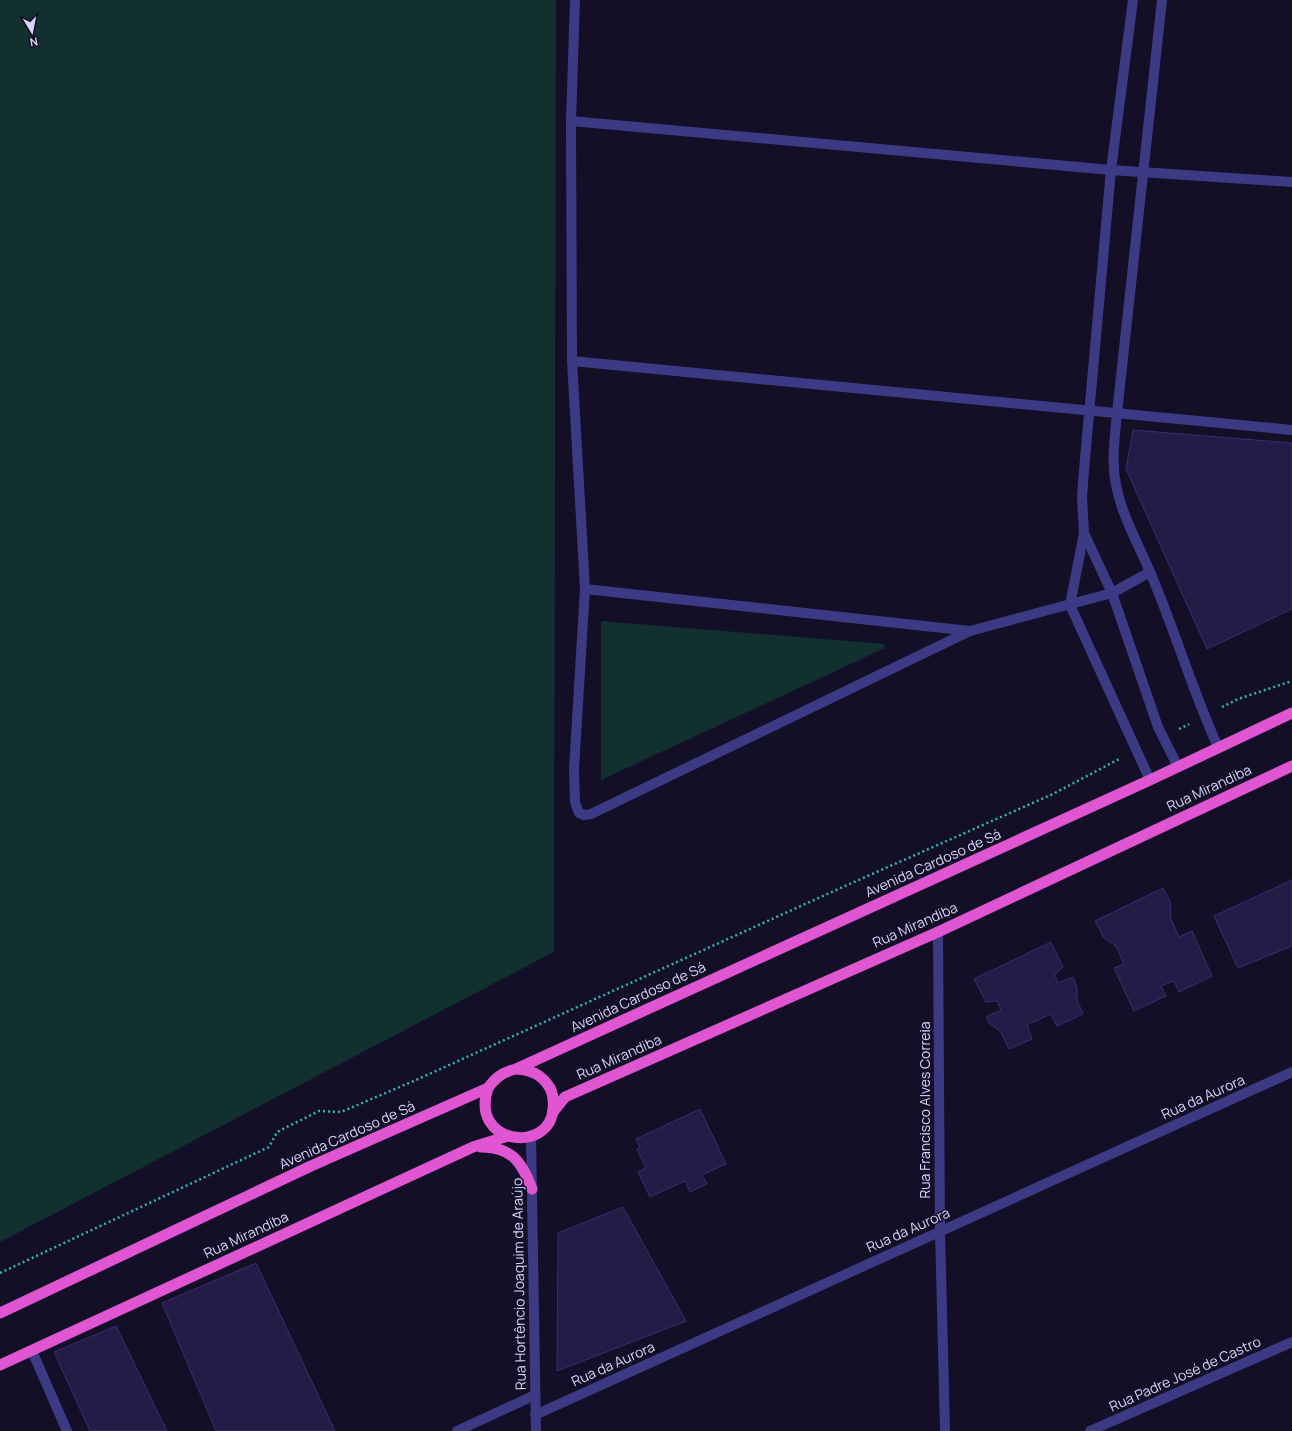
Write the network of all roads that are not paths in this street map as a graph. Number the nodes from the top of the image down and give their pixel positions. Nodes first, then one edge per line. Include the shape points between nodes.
1 (575, 0) edge
2 (1134, 0) edge
3 (1162, 0) edge
4 (571, 121) junction
5 (1111, 170) junction
6 (1143, 171) junction
7 (1292, 182) edge
8 (572, 362) junction
9 (1090, 412) junction
10 (1117, 412) junction
11 (1292, 430) edge
12 (1084, 533) junction
13 (1150, 572) junction
14 (584, 589) junction
15 (1112, 593) junction
16 (1070, 605) junction
17 (970, 631) junction
18 (1292, 713) edge
19 (1218, 747) junction
20 (1292, 766) edge
21 (1178, 767) junction
22 (1150, 780) junction
23 (938, 932) junction
24 (516, 1069) junction
25 (1292, 1072) edge
26 (488, 1088) junction
27 (553, 1112) junction
28 (508, 1136) junction
29 (531, 1136) junction
30 (473, 1146) junction
31 (532, 1189) junction
32 (940, 1231) junction
33 (0, 1312) edge
34 (1292, 1342) edge
35 (32, 1351) junction
36 (0, 1366) edge
37 (534, 1395) junction
38 (535, 1415) junction
39 (67, 1431) edge
40 (457, 1431) edge
41 (536, 1431) edge
42 (945, 1431) edge
43 (1090, 1431) edge

1 - 4 street
2 - 5 street
3 - 6 street
4 - 5 street
4 - 8 street
5 - 6 street
5 - 9 street
6 - 7 street
6 - 10 street
8 - 9 street
8 - 14 street
9 - 10 street
9 - 12 street via 1082,497
10 - 11 street
10 - 13 street via 1113,456 1116,486 1123,512
12 - 15 street
12 - 16 street
13 - 15 street
13 - 19 street
14 - 17 street
14 - 17 street via 574,769 575,802 579,813 584,815
15 - 16 street
15 - 21 street via 1163,737
16 - 17 street
16 - 22 street
18 - 19 highway, Avenida Cardoso de Sá
19 - 21 highway, Avenida Cardoso de Sá
20 - 23 highway, Rua Mirandiba
21 - 22 highway, Avenida Cardoso de Sá
22 - 24 highway, Avenida Cardoso de Sá
23 - 27 highway, Rua Mirandiba via 572,1094
23 - 32 street, Rua Francisco Alves Correia
24 - 26 highway, Avenida Cardoso de Sá via 495,1078
24 - 27 highway via 532,1072 546,1082 552,1091
25 - 32 street, Rua da Aurora
26 - 28 highway via 484,1099 489,1122 497,1131
26 - 33 highway, Avenida Cardoso de Sá via 312,1166
27 - 29 highway via 541,1131
28 - 29 highway
28 - 30 highway, Rua Mirandiba
29 - 31 street, Rua Hortêncio Joaquim de Araújo
30 - 31 highway via 492,1147 508,1153 519,1161
30 - 35 highway, Rua Mirandiba
31 - 37 street, Rua Hortêncio Joaquim de Araújo
32 - 38 street, Rua da Aurora
32 - 42 street, Rua Francisco Alves Correia
34 - 43 street, Rua Padre José de Castro
35 - 36 highway, Rua Mirandiba
35 - 39 street
37 - 38 street, Rua Hortêncio Joaquim de Araújo
37 - 40 street
38 - 41 street, Rua Hortêncio Joaquim de Araújo

